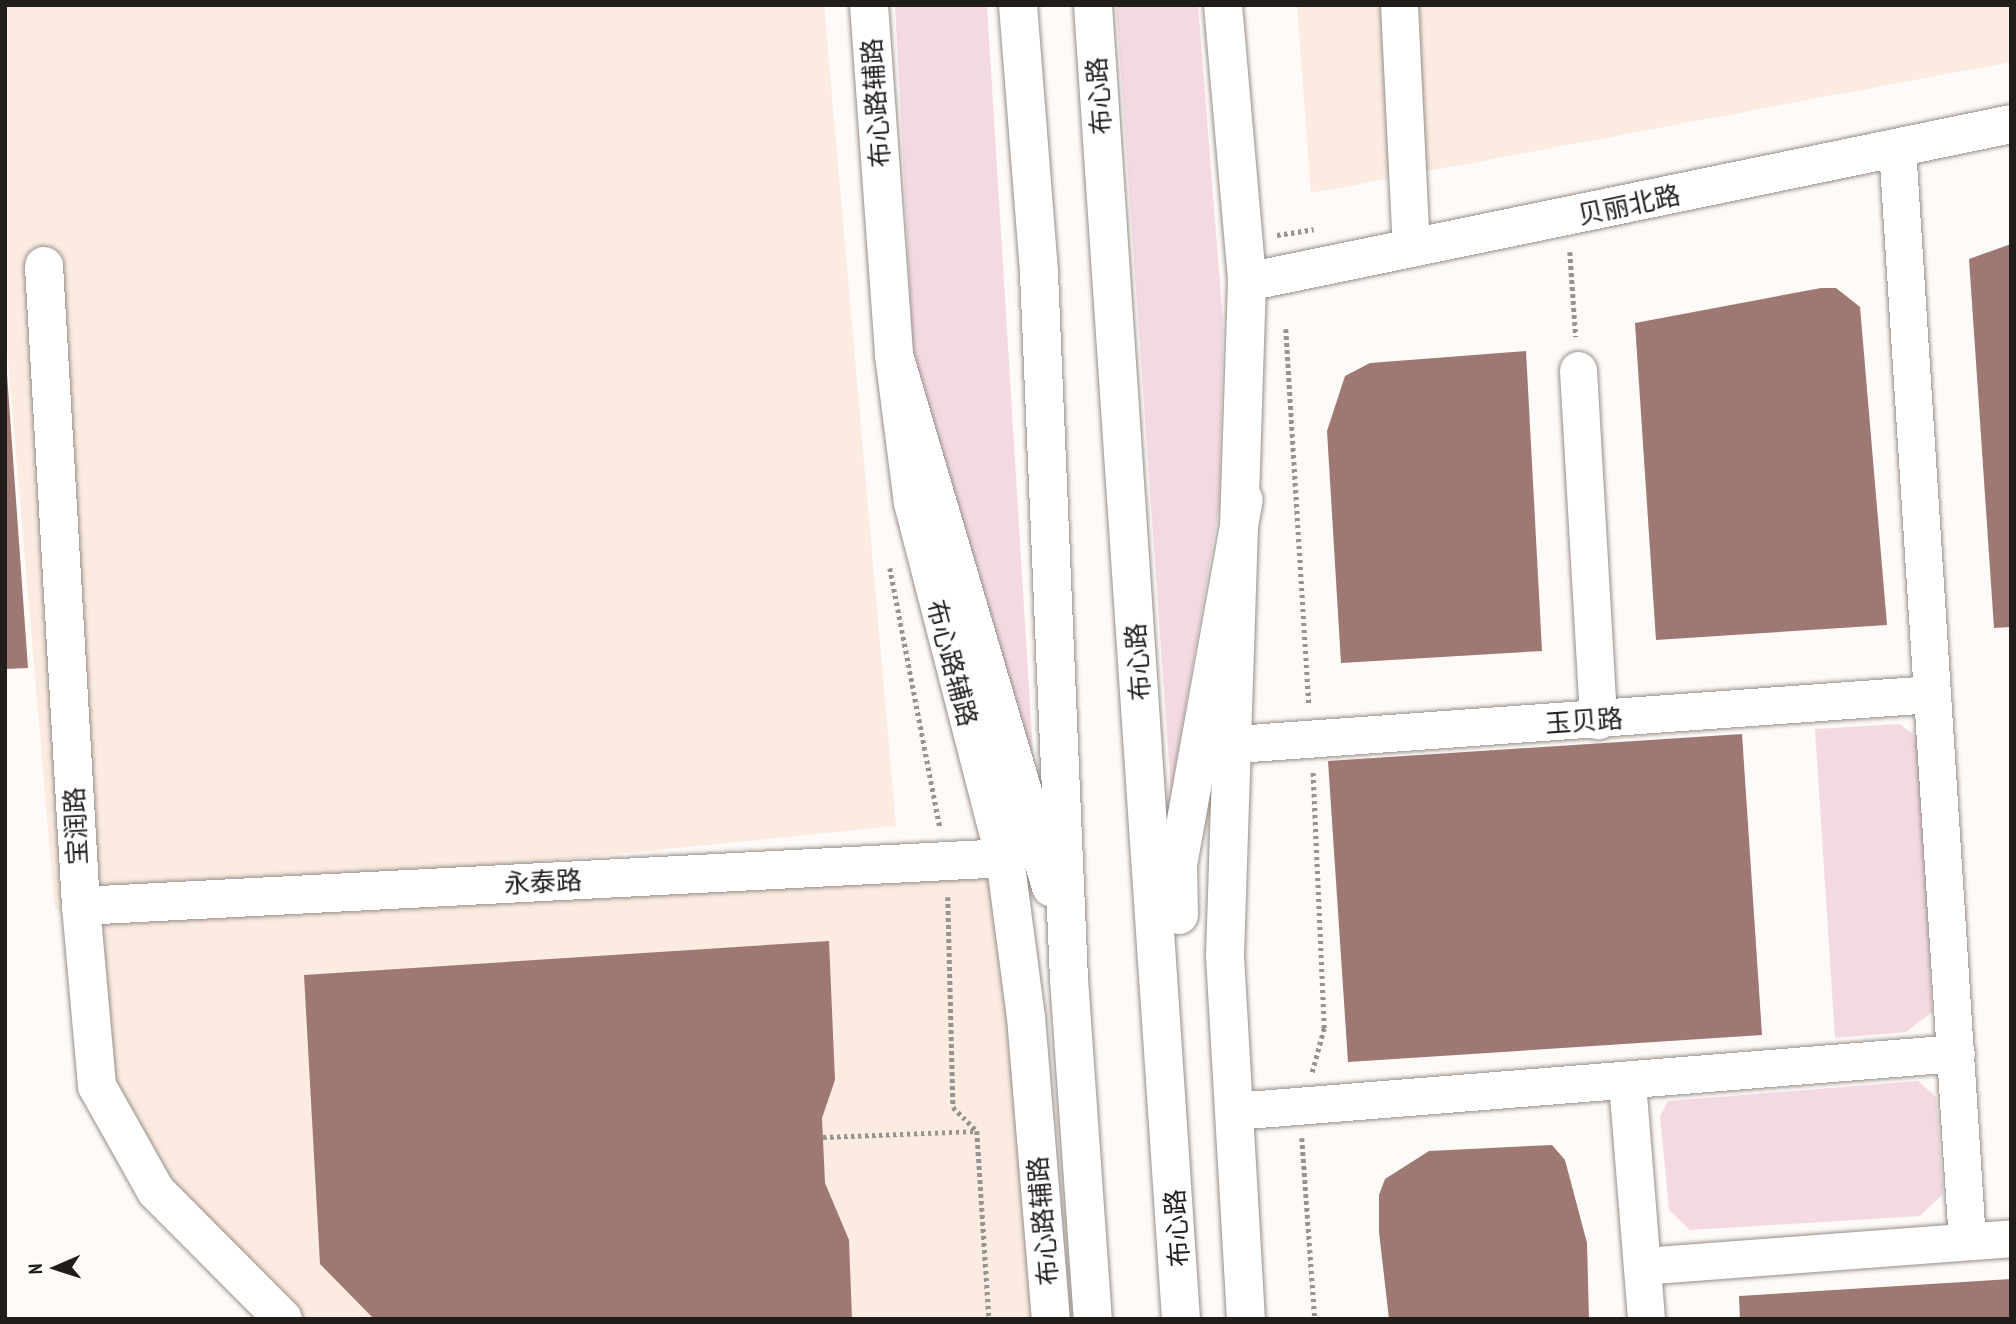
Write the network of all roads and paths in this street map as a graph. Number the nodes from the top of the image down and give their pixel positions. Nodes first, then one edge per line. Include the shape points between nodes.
1 (869, 5) edge
2 (1018, 5) edge
3 (1093, 5) edge
4 (1223, 5) edge
5 (1399, 5) edge
6 (2011, 124) edge
7 (1897, 147) junction
8 (1567, 219) junction
9 (1275, 222) dead end
10 (1329, 226) dead end
11 (1411, 248) junction
12 (44, 266) dead end
13 (1247, 282) junction
14 (1286, 329) dead end
15 (894, 355) junction
16 (1578, 370) joint
17 (1244, 500) junction
18 (1932, 694) junction
19 (1309, 709) dead end
20 (1598, 720) junction
21 (1236, 744) junction
22 (1312, 766) dead end
23 (1005, 859) junction
24 (953, 884) dead end
25 (81, 906) junction
26 (1069, 979) junction
27 (1956, 1053) junction
28 (1628, 1082) junction
29 (1300, 1106) junction
30 (1234, 1111) junction
31 (977, 1131) junction
32 (823, 1137) dead end
33 (2011, 1238) edge
34 (1967, 1241) junction
35 (1642, 1266) junction
36 (1180, 1270) junction
37 (283, 1319) edge
38 (989, 1319) edge
39 (1051, 1319) edge
40 (1093, 1319) edge
41 (1181, 1319) edge
42 (1247, 1319) edge
43 (1315, 1319) edge
44 (1646, 1319) edge

1 - 15 main road, 布心路辅路
2 - 26 main road via 1039,273
3 - 36 main road, 布心路
4 - 13 main road
5 - 11 street
6 - 7 main road, 贝丽北路
7 - 8 main road, 贝丽北路
7 - 18 street
8 - 11 main road, 贝丽北路
8 - 16 path
9 - 10 path via 1276,236
11 - 13 main road, 贝丽北路
12 - 25 main road, 宝润路
13 - 17 main road
14 - 19 path
15 - 23 main road, 布心路辅路 via 913,503
15 - 26 main road via 1048,876
16 - 20 street
17 - 21 main road
17 - 36 main road via 1178,865
18 - 20 street, 玉贝路
18 - 27 street
20 - 21 street, 玉贝路
21 - 30 main road via 1225,943
22 - 29 path via 1324,1028
23 - 25 main road, 永泰路
23 - 39 main road, 布心路辅路 via 1026,1017
24 - 31 path via 944,908 953,1107
25 - 37 main road, 宝润路 via 97,1086 156,1191
26 - 40 main road
27 - 28 street
27 - 34 street
28 - 29 street
28 - 35 street
29 - 30 street
29 - 43 path
30 - 42 main road
31 - 32 path
31 - 38 path
33 - 34 street
34 - 35 street
35 - 44 street
36 - 41 main road, 布心路

